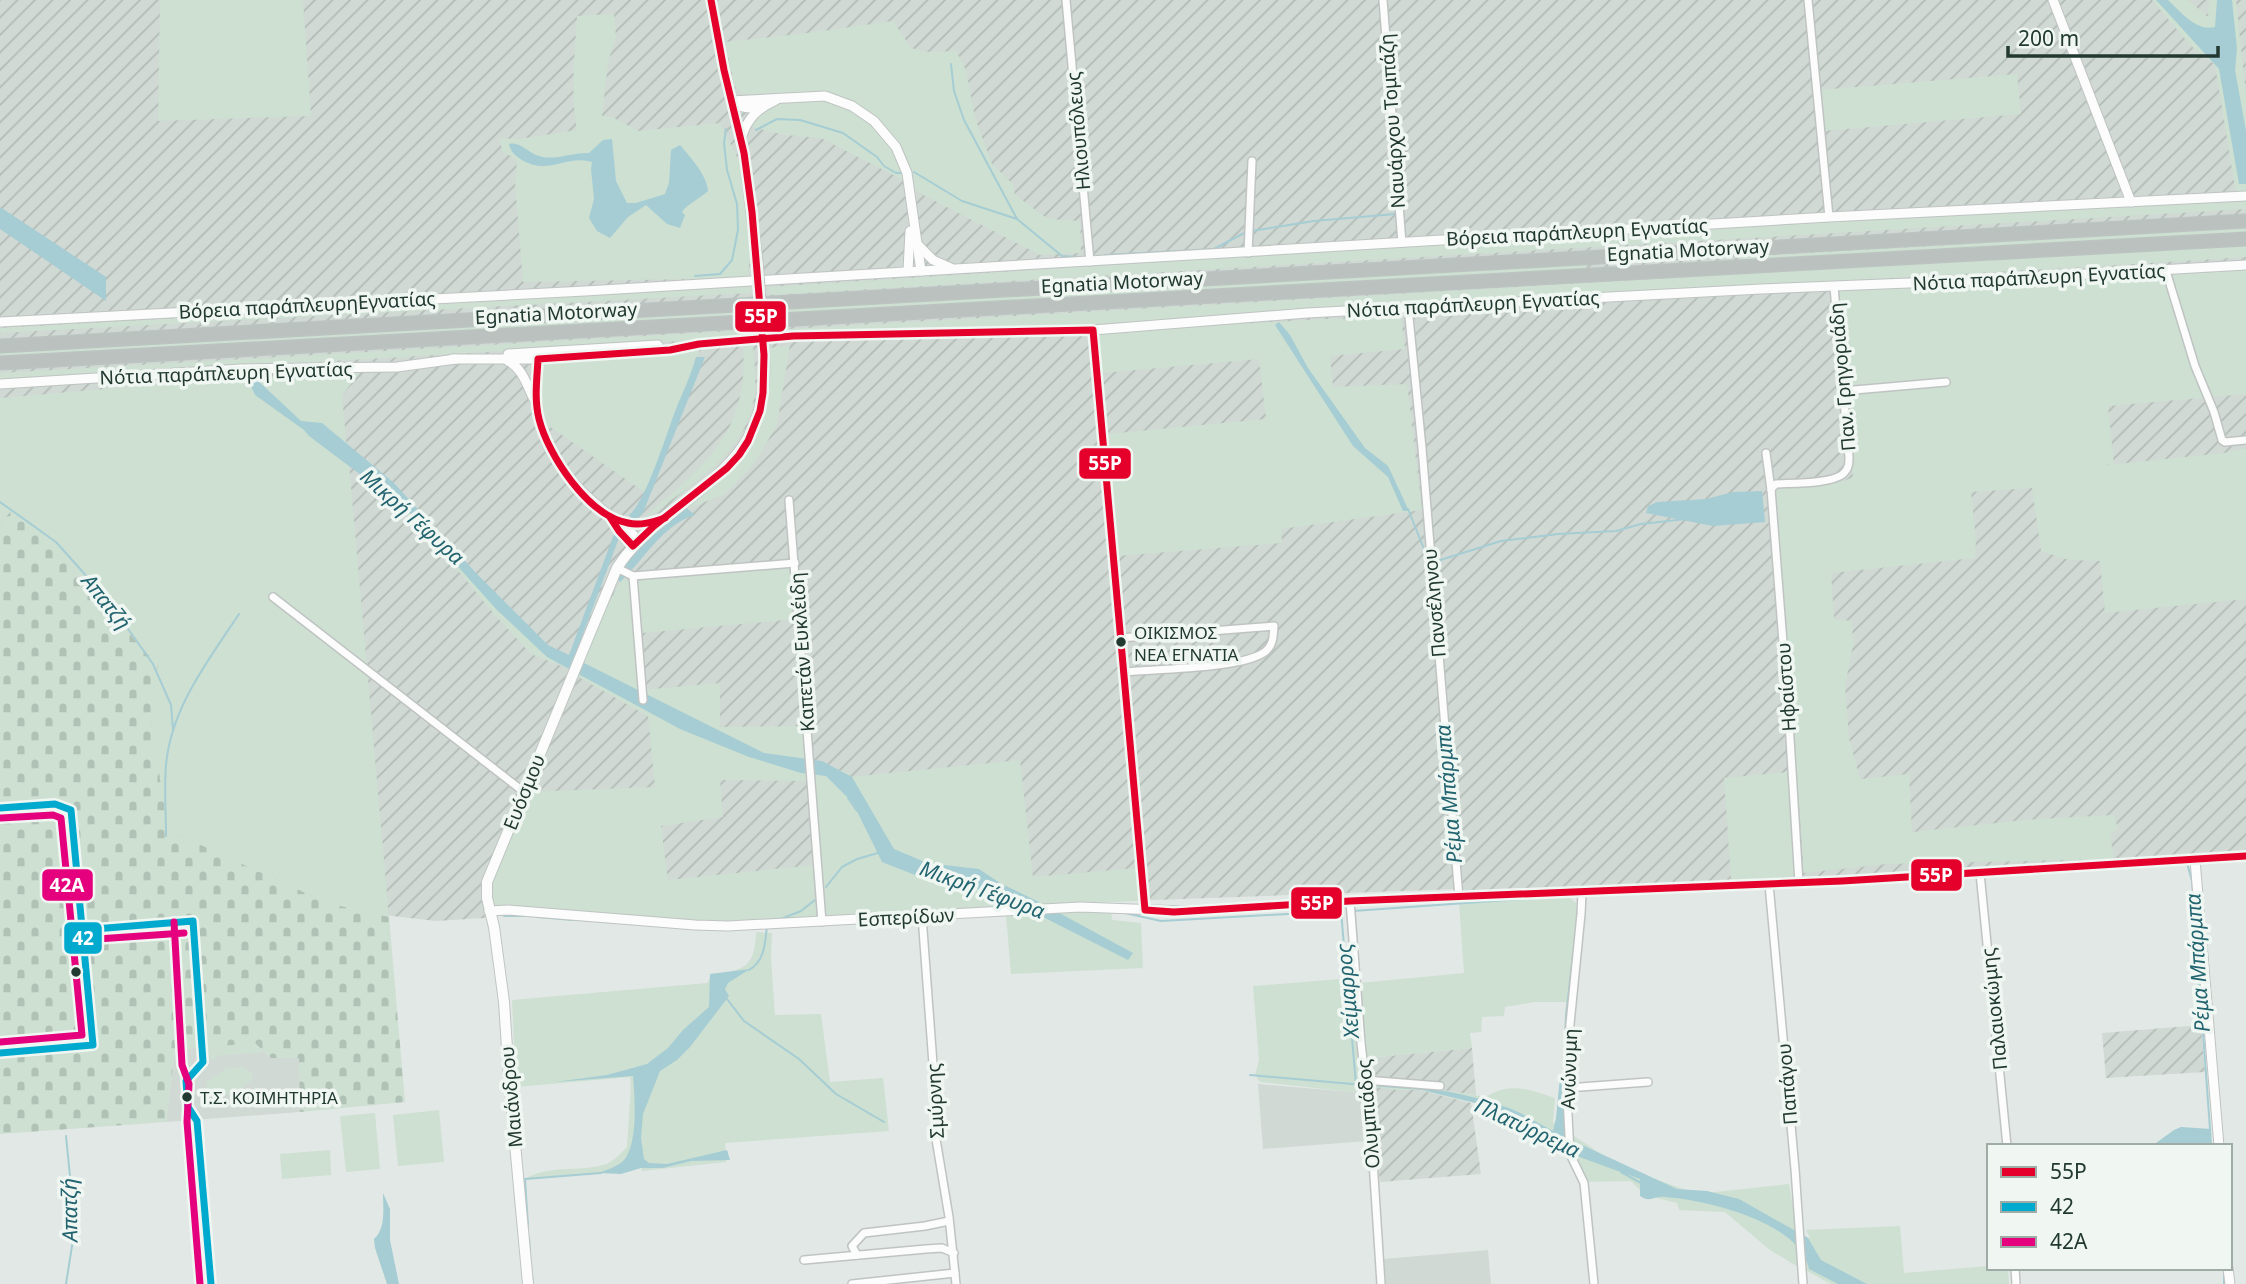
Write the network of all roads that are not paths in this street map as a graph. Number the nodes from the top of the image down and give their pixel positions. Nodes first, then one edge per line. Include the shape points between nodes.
1 (711, 0) edge
2 (1066, 0) edge
3 (1382, 0) edge
4 (1808, 0) edge
5 (2053, 0) edge
6 (781, 97) junction
7 (731, 101) junction
8 (762, 107) junction
9 (741, 141) junction
10 (1252, 161) dead end
11 (2246, 196) edge
12 (2131, 202) junction
13 (911, 216) junction
14 (1829, 217) junction
15 (2246, 221) edge
16 (2246, 239) edge
17 (1402, 243) junction
18 (917, 244) junction
19 (1248, 253) junction
20 (1090, 262) junction
21 (2246, 265) edge
22 (952, 269) junction
23 (908, 271) junction
24 (920, 271) junction
25 (2166, 271) junction
26 (1834, 286) junction
27 (1408, 307) junction
28 (0, 322) edge
29 (1093, 330) junction
30 (0, 346) edge
31 (535, 357) junction
32 (452, 359) junction
33 (503, 359) junction
34 (0, 363) edge
35 (1946, 382) dead end
36 (0, 384) edge
37 (529, 390) junction
38 (1843, 391) junction
39 (536, 403) junction
40 (2246, 440) edge
41 (1766, 453) dead end
42 (1771, 490) junction
43 (789, 500) dead end
44 (610, 517) junction
45 (665, 517) junction
46 (624, 523) junction
47 (636, 544) junction
48 (795, 563) junction
49 (617, 568) junction
50 (633, 576) junction
51 (273, 597) dead end
52 (1120, 638) junction
53 (1123, 672) junction
54 (643, 700) dead end
55 (524, 792) junction
56 (2246, 856) edge
57 (2195, 860) junction
58 (1980, 873) junction
59 (1799, 883) junction
60 (1769, 884) junction
61 (1582, 893) junction
62 (1459, 898) junction
63 (1350, 901) junction
64 (1145, 910) junction
65 (489, 911) junction
66 (922, 916) junction
67 (822, 922) junction
68 (1365, 1080) junction
69 (1648, 1082) dead end
70 (1440, 1086) dead end
71 (1567, 1088) junction
72 (197, 1121) dead end
73 (2007, 1144) edge
74 (2219, 1144) edge
75 (950, 1221) junction
76 (954, 1253) junction
77 (857, 1255) junction
78 (804, 1260) dead end
79 (956, 1273) junction
80 (211, 1284) edge
81 (528, 1284) edge
82 (852, 1284) edge
83 (956, 1284) edge
84 (1381, 1284) edge
85 (1594, 1284) edge
86 (1803, 1284) edge

1 - 7 main road
2 - 20 street, Ηλιουπόλεως
3 - 17 street, Ναυάρχου Τομπάζη
4 - 14 street
5 - 12 street
6 - 7 street
6 - 8 street
6 - 13 street via 837,99 874,121 902,160
7 - 8 street via 741,107
7 - 9 main road
8 - 9 street via 748,121
9 - 45 main road, bridge via 758,265 765,371 762,402 747,441 727,468
10 - 19 street
11 - 12 street, Βόρεια παράπλευρη Εγνατίας
12 - 14 street, Βόρεια παράπλευρη Εγνατίας
13 - 18 street
13 - 23 street
14 - 17 street, Βόρεια παράπλευρη Εγνατίας
15 - 30 highway, Egnatia Motorway
16 - 34 highway, Egnatia Motorway
17 - 19 street, Βόρεια παράπλευρη Εγνατίας
18 - 22 street via 933,260
18 - 24 street
19 - 20 street, Βόρεια παράπλευρη Εγνατίας
20 - 22 street, Βόρεια παράπλευρη Εγνατίας
21 - 25 street, Νότια παράπλευρη Εγνατίας
22 - 24 street, Βόρεια παράπλευρη Εγνατίας
23 - 24 street, Βόρεια παράπλευρη Εγνατίας
23 - 28 street, Βόρεια παράπλευρηΕγνατίας
25 - 26 street, Νότια παράπλευρη Εγνατίας
25 - 40 street via 2221,440
26 - 27 street, Νότια παράπλευρη Εγνατίας
26 - 38 street, Παν. Γρηγοριάδη
27 - 29 street, Νότια παράπλευρη Εγνατίας
27 - 62 street, Πανσέληνου
29 - 31 street, Νότια παράπλευρη Εγνατίας via 793,336 670,350
29 - 52 street
31 - 32 street, Νότια παράπλευρη Εγνατίας
31 - 33 street, Νότια παράπλευρη Εγνατίας
31 - 37 street
31 - 39 street
32 - 33 street, Νότια παράπλευρη Εγνατίας
32 - 36 street, Νότια παράπλευρη Εγνατίας via 397,366 241,369
33 - 37 street via 517,365
35 - 38 street
37 - 39 street
38 - 42 street, Παν. Γρηγοριάδη via 1847,470 1835,479 1776,484
39 - 44 street via 543,435 558,464
41 - 42 street, Ηφαίστου
42 - 59 street, Ηφαίστου
43 - 48 street
44 - 46 street
44 - 47 street
45 - 46 street
45 - 47 main road
46 - 47 street
47 - 49 main road
48 - 50 street, Καπετάν Ευκλέιδη
48 - 67 street, Καπετάν Ευκλέιδη
49 - 50 street
49 - 55 main road, Ευόσμου
50 - 54 street
51 - 55 street
52 - 53 street
52 - 53 street via 1274,626 1265,652 1239,663
53 - 64 street
55 - 65 main road, Ευόσμου via 487,882
56 - 57 street, Εσπερίδων
57 - 58 street, Εσπερίδων
57 - 74 street
58 - 59 street, Εσπερίδων
58 - 73 street, Παλαιοκώμης
59 - 60 street, Εσπερίδων
60 - 61 street, Εσπερίδων
60 - 86 street, Παπάγου
61 - 62 street, Εσπερίδων
61 - 71 street, Ανώνυμη
62 - 63 street, Εσπερίδων
63 - 64 street, Εσπερίδων
63 - 68 street, Ολυμπιάδος
64 - 66 street, Εσπερίδων via 1080,907
65 - 67 street, Εσπερίδων via 712,926
65 - 81 main road, Μαιάνδρου via 504,1002
66 - 67 street, Εσπερίδων
66 - 75 street, Σμύρνης via 936,1139
68 - 70 street
68 - 84 street, Ολυμπιάδος
69 - 71 street
71 - 85 street, Ανώνυμη via 1570,1154 1584,1184
72 - 80 street
75 - 76 street, Σμύρνης
75 - 77 street via 864,1233 852,1246
76 - 77 street via 942,1248
76 - 79 street, Σμύρνης
77 - 78 street
79 - 82 street
79 - 83 street, Σμύρνης

